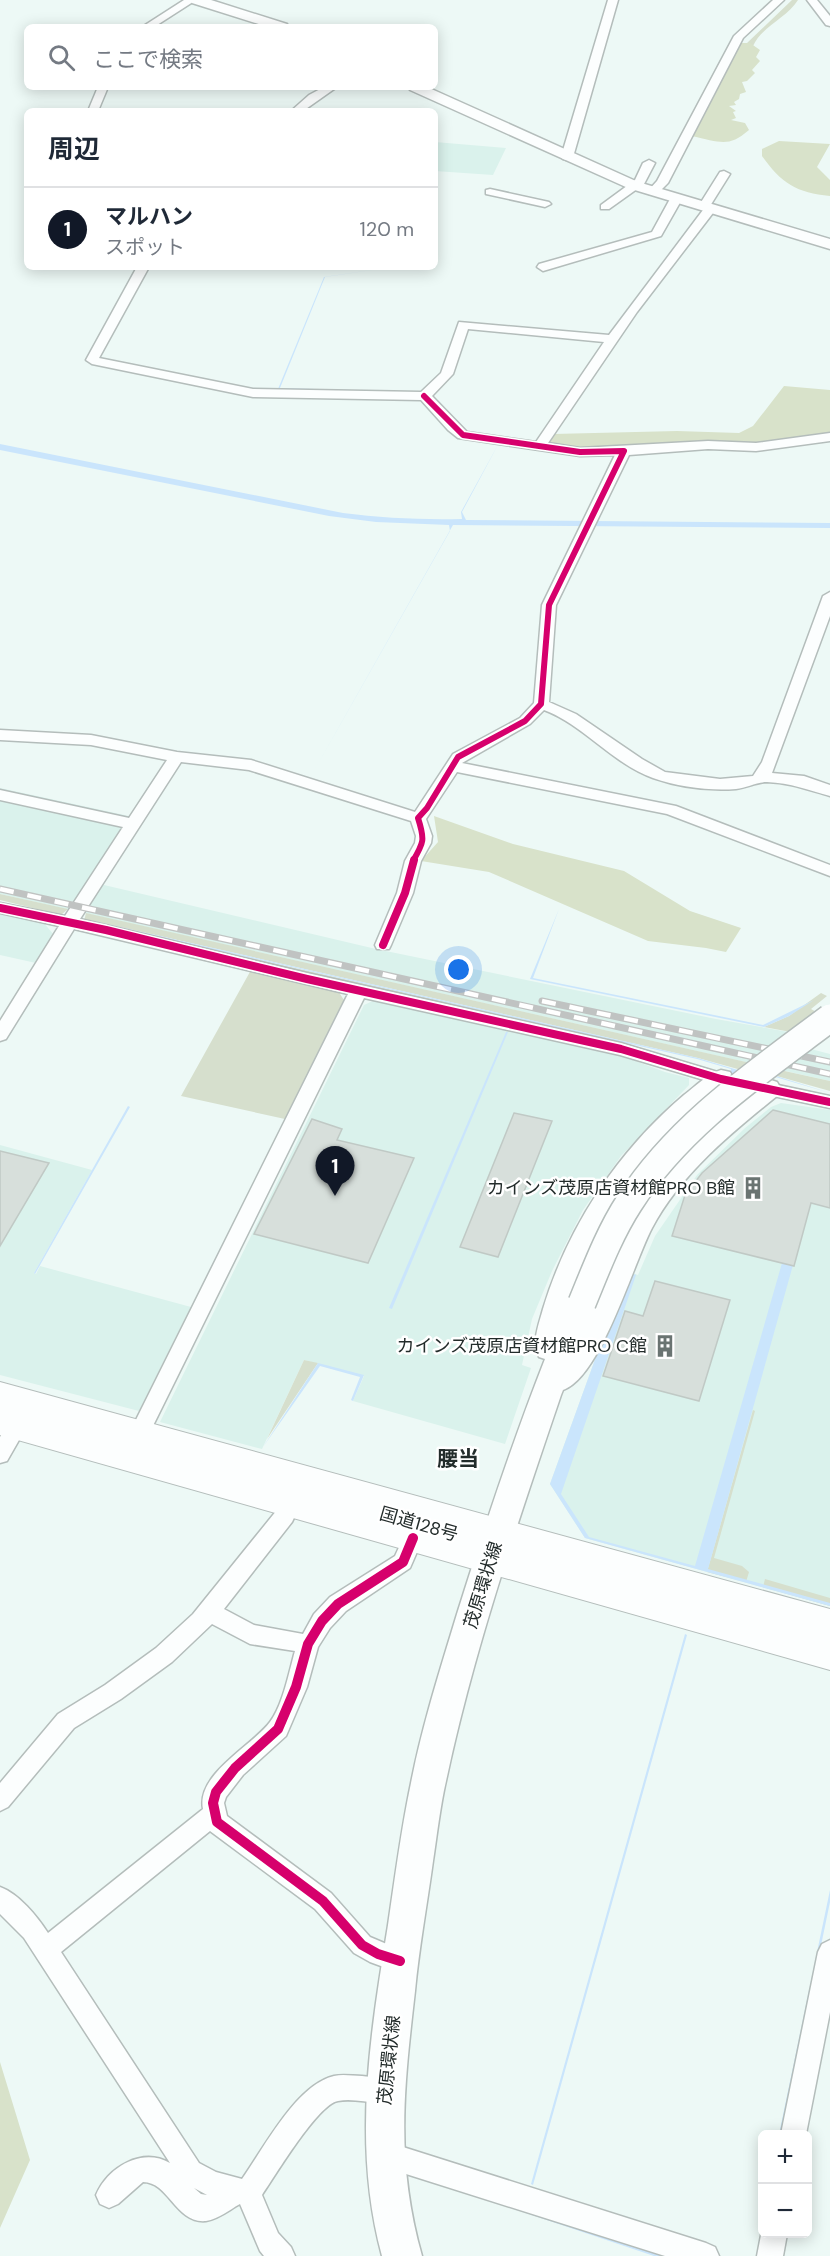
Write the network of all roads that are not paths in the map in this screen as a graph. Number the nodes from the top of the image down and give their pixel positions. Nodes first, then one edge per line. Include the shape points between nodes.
1 (191, 0) edge
2 (197, 0) edge
3 (613, 0) edge
4 (780, 0) edge
5 (812, 0) edge
6 (830, 23) edge
7 (152, 24) edge
8 (273, 24) edge
9 (102, 90) edge
10 (326, 90) edge
11 (422, 90) edge
12 (94, 108) edge
13 (299, 108) edge
14 (567, 157) junction
15 (649, 163) dead end
16 (724, 174) dead end
17 (633, 185) junction
18 (490, 192) dead end
19 (655, 192) junction
20 (675, 198) junction
21 (545, 204) dead end
22 (604, 207) dead end
23 (707, 208) junction
24 (830, 244) edge
25 (543, 267) dead end
26 (141, 270) edge
27 (612, 339) junction
28 (424, 396) junction
29 (830, 437) edge
30 (540, 446) junction
31 (624, 451) junction
32 (830, 596) edge
33 (541, 704) junction
34 (0, 735) edge
35 (177, 757) junction
36 (452, 766) junction
37 (761, 777) junction
38 (830, 791) edge
39 (0, 795) edge
40 (418, 818) junction
41 (134, 824) junction
42 (830, 871) edge
43 (0, 908) edge
44 (70, 923) junction
45 (383, 945) dead end
46 (359, 990) junction
47 (830, 1018) edge
48 (0, 1035) edge
49 (721, 1079) junction
50 (768, 1089) junction
51 (830, 1102) edge
52 (546, 1395) junction
53 (4, 1425) edge
54 (133, 1446) junction
55 (291, 1503) junction
56 (413, 1538) junction
57 (494, 1547) junction
58 (210, 1612) junction
59 (830, 1626) edge
60 (308, 1644) junction
61 (830, 1653) edge
62 (0, 1800) edge
63 (215, 1813) junction
64 (0, 1898) edge
65 (45, 1950) junction
66 (830, 1952) edge
67 (400, 1961) junction
68 (385, 2091) junction
69 (794, 2130) edge
70 (384, 2154) junction
71 (242, 2192) junction
72 (109, 2195) dead end
73 (773, 2238) edge
74 (282, 2256) edge
75 (402, 2256) edge
76 (706, 2256) edge
77 (770, 2256) edge

1 - 7 street
2 - 8 street
3 - 14 street
4 - 19 street via 739,36
5 - 6 street
9 - 12 street
10 - 13 street
11 - 14 street
14 - 17 street
15 - 17 street via 640,182
16 - 23 street
17 - 19 street
17 - 22 street
18 - 21 street
19 - 20 street
20 - 23 street
20 - 25 street via 657,234
23 - 24 street
23 - 27 street
26 - 28 street via 93,360 253,393
27 - 28 street via 463,325 447,374
27 - 30 street
28 - 30 street via 463,435
29 - 31 street via 765,446 716,444
30 - 31 street via 588,453
31 - 33 street via 547,612
32 - 37 street
33 - 36 street via 525,721 464,752
33 - 37 street via 569,714 651,772 706,784
34 - 35 street via 91,740
35 - 40 street via 251,765
35 - 41 street
36 - 40 street
36 - 42 street via 670,810
37 - 38 street via 804,781
39 - 41 street
40 - 45 street via 423,843
41 - 44 street
43 - 44 street
44 - 46 street
44 - 48 street
46 - 49 street via 621,1049
46 - 54 street
47 - 52 main road, 茂原環状線, bridge via 726,1098 646,1178 601,1254
49 - 50 street
49 - 52 main road via 659,1134 632,1164 596,1217 563,1295 550,1342
50 - 51 street
50 - 52 main road via 706,1139 679,1167 640,1225 582,1353
52 - 57 main road, 茂原環状線
53 - 54 highway, 国道128号
54 - 55 highway, 国道128号
54 - 57 highway, 国道128号
55 - 56 highway, 国道128号
55 - 58 street
56 - 57 highway, 国道128号
56 - 60 street via 403,1562 338,1604
57 - 59 highway, 国道128号
57 - 61 highway, 国道128号
57 - 67 main road, 茂原環状線 via 452,1685 428,1783
58 - 60 street via 250,1634
58 - 62 street via 164,1655 66,1721
60 - 63 street via 278,1729 235,1768 216,1792
63 - 65 street
63 - 67 street via 217,1822 323,1901 362,1945
64 - 65 street via 32,1930
65 - 71 street via 190,2172 212,2184
66 - 69 street
67 - 68 main road, 茂原環状線
68 - 70 main road, 茂原環状線
68 - 71 street via 334,2089 324,2093
70 - 75 main road, 茂原環状線 via 392,2220
70 - 76 street
71 - 72 street via 208,2210 197,2208 164,2175 150,2168 138,2169
71 - 74 street
73 - 77 street

